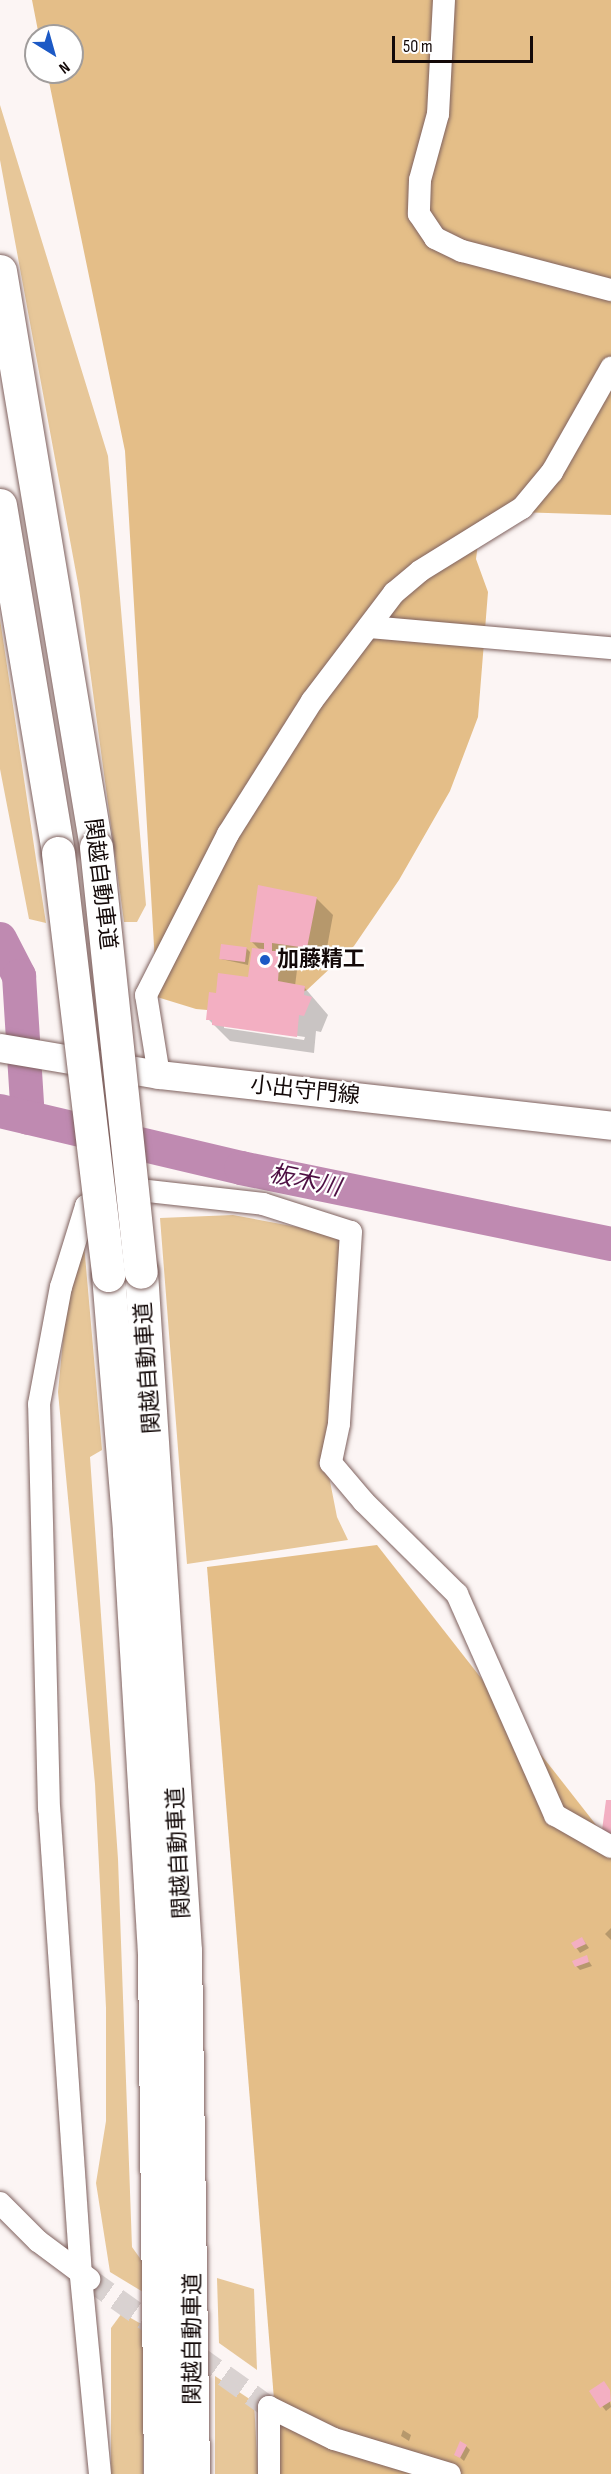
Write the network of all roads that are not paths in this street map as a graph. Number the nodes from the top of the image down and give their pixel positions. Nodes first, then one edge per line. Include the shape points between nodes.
1 (444, 0) edge
2 (0, 271) edge
3 (611, 290) edge
4 (611, 368) edge
5 (0, 506) edge
6 (369, 627) junction
7 (611, 648) edge
8 (0, 1048) edge
9 (159, 1075) junction
10 (611, 1126) edge
11 (611, 1847) edge
12 (0, 2203) edge
13 (85, 2278) junction
14 (100, 2474) edge
15 (160, 2474) edge
16 (193, 2474) edge
17 (269, 2474) edge
18 (450, 2474) edge

1 - 3 street via 438,114 420,180 419,214 435,238 462,250
2 - 16 highway, 関越自動車道, bridge via 96,847 141,1272 185,1951
4 - 6 street via 552,472 522,508 420,571 394,593
5 - 15 highway, 関越自動車道, bridge via 58,853 108,1275 129,1533 154,1954
6 - 7 street
6 - 9 street via 312,701 228,834 146,995
8 - 9 main road, 小出守門線
9 - 10 main road, 小出守門線
11 - 13 street via 555,1815 457,1594 364,1502 331,1463 339,1424 351,1232 263,1203 139,1190 86,1206 61,1287 39,1404 49,1809
12 - 13 street via 38,2241
13 - 14 street
17 - 18 street via 269,2407 334,2439

